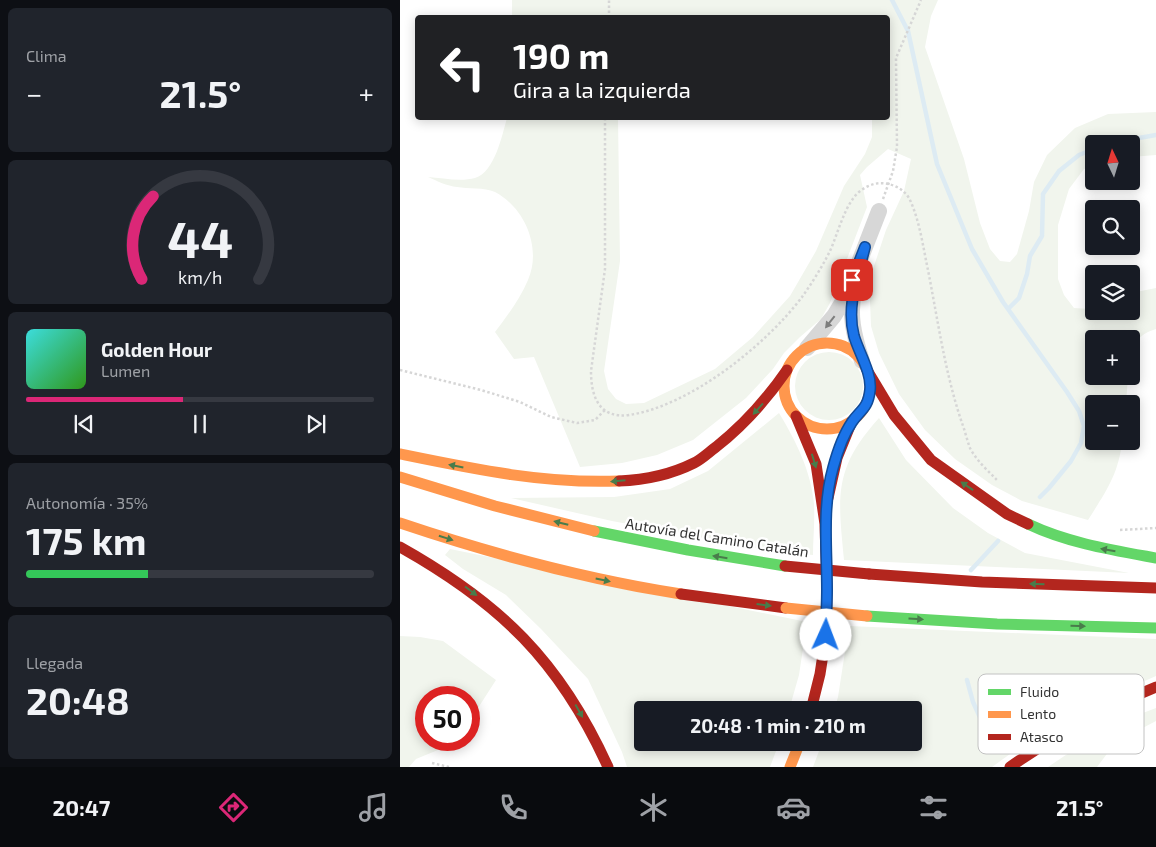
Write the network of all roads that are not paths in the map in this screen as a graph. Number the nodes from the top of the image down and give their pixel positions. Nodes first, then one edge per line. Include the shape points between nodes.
1 (879, 211) dead end
2 (865, 247) junction
3 (807, 348) junction
4 (865, 365) junction
5 (787, 370) junction
6 (796, 416) junction
7 (852, 421) junction
8 (400, 454) edge
9 (400, 477) edge
10 (400, 522) edge
11 (825, 524) junction
12 (400, 547) edge
13 (1156, 558) edge
14 (1156, 588) edge
15 (1156, 628) edge
16 (1156, 687) edge
17 (1144, 692) edge
18 (813, 701) edge
19 (796, 751) edge
20 (1030, 754) edge
21 (608, 767) edge
22 (790, 767) edge
23 (1010, 767) edge

1 - 2 street
2 -> 3 street via 846,296
2 - 4 street via 853,294 852,314 854,334
3 - 4 main road via 817,344 837,344 847,348
3 - 5 main road
4 - 7 main road via 870,380 868,402
13 -> 4 main road via 1094,547 1043,531 1007,514 931,460 894,415
5 - 6 main road via 785,396
5 -> 8 main road via 747,421 696,462 673,472 616,482 582,482 515,476
6 - 7 main road via 823,429
6 -> 11 main road via 816,464
7 - 11 main road via 832,469
14 -> 9 main road, Autovía del Camino Catalán, bridge via 869,574 714,556 636,541 445,492
10 -> 15 main road, bridge via 476,548 561,570 709,599 867,616 997,624
11 - 18 main road via 826,635
12 -> 21 main road via 468,589 528,642 574,701
16 - 17 main road
19 - 22 main road
20 - 23 main road

